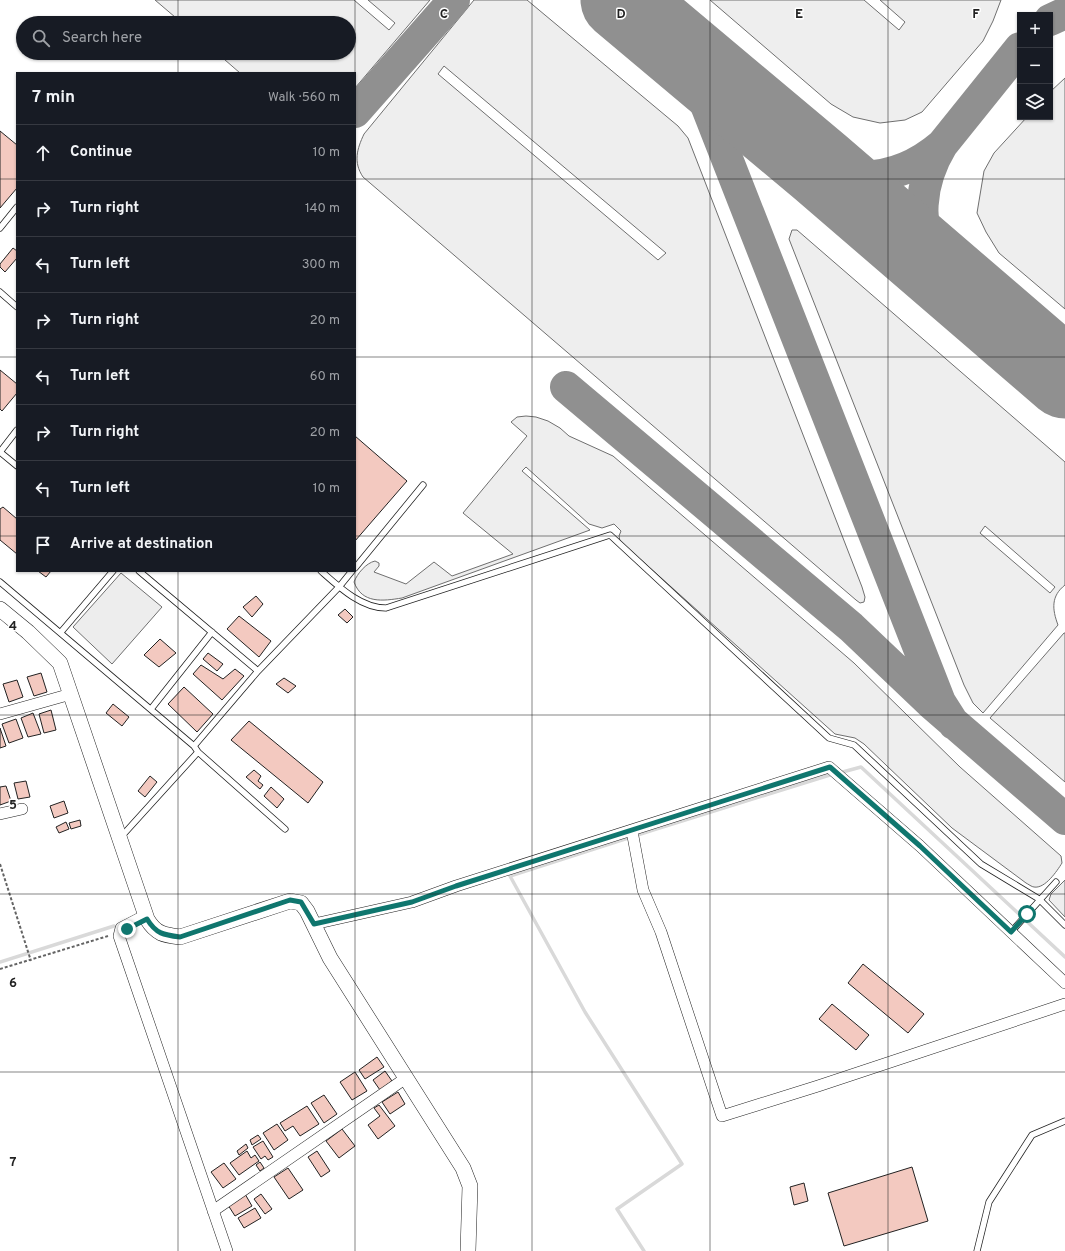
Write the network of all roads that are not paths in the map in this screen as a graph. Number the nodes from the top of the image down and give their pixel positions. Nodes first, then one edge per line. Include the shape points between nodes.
1 (16, 208) edge
2 (0, 228) edge
3 (0, 292) edge
4 (16, 305) edge
5 (16, 431) edge
6 (0, 452) edge
7 (16, 465) edge
8 (423, 485) dead end
9 (356, 567) edge
10 (112, 572) edge
11 (140, 572) edge
12 (322, 572) edge
13 (351, 572) edge
14 (0, 582) edge
15 (339, 587) junction
16 (0, 609) edge
17 (61, 632) junction
18 (212, 632) junction
19 (258, 671) junction
20 (71, 694) junction
21 (151, 709) junction
22 (0, 714) edge
23 (194, 746) junction
24 (198, 752) junction
25 (22, 809) dead end
26 (0, 814) edge
27 (285, 829) dead end
28 (632, 832) junction
29 (120, 838) junction
30 (1056, 882) dead end
31 (1039, 899) junction
32 (146, 915) junction
33 (314, 924) junction
34 (1065, 925) edge
35 (1011, 932) junction
36 (1065, 983) edge
37 (1065, 1004) edge
38 (406, 1078) junction
39 (1065, 1121) edge
40 (213, 1211) junction
41 (227, 1251) edge
42 (468, 1251) edge
43 (977, 1251) edge

1 - 2 lane
3 - 4 lane
5 - 6 lane
6 - 7 lane
8 - 9 lane
10 - 17 lane
11 - 18 lane
12 - 15 lane
13 - 15 lane
14 - 17 lane
15 - 19 lane
15 - 31 lane via 375,608 386,608 610,535 828,738 854,745 981,864
16 - 20 street via 60,663
17 - 21 lane
18 - 19 lane
18 - 21 lane
19 - 23 lane
20 - 22 street
20 - 29 street
21 - 23 lane
23 - 24 lane
24 - 27 lane
24 - 29 lane
25 - 26 street
28 - 33 street via 412,902
28 - 35 street via 830,767 920,846
28 - 37 street via 643,890 661,932 722,1116
29 - 32 street
30 - 31 lane
31 - 34 lane
31 - 35 lane
32 - 33 street via 153,929 166,935 180,937 290,900 301,902
32 - 40 street via 121,928 118,936
33 - 38 street via 330,958
35 - 36 street
38 - 40 street
38 - 42 street via 463,1168 470,1186
39 - 43 lane via 1032,1135 989,1202
40 - 41 street

